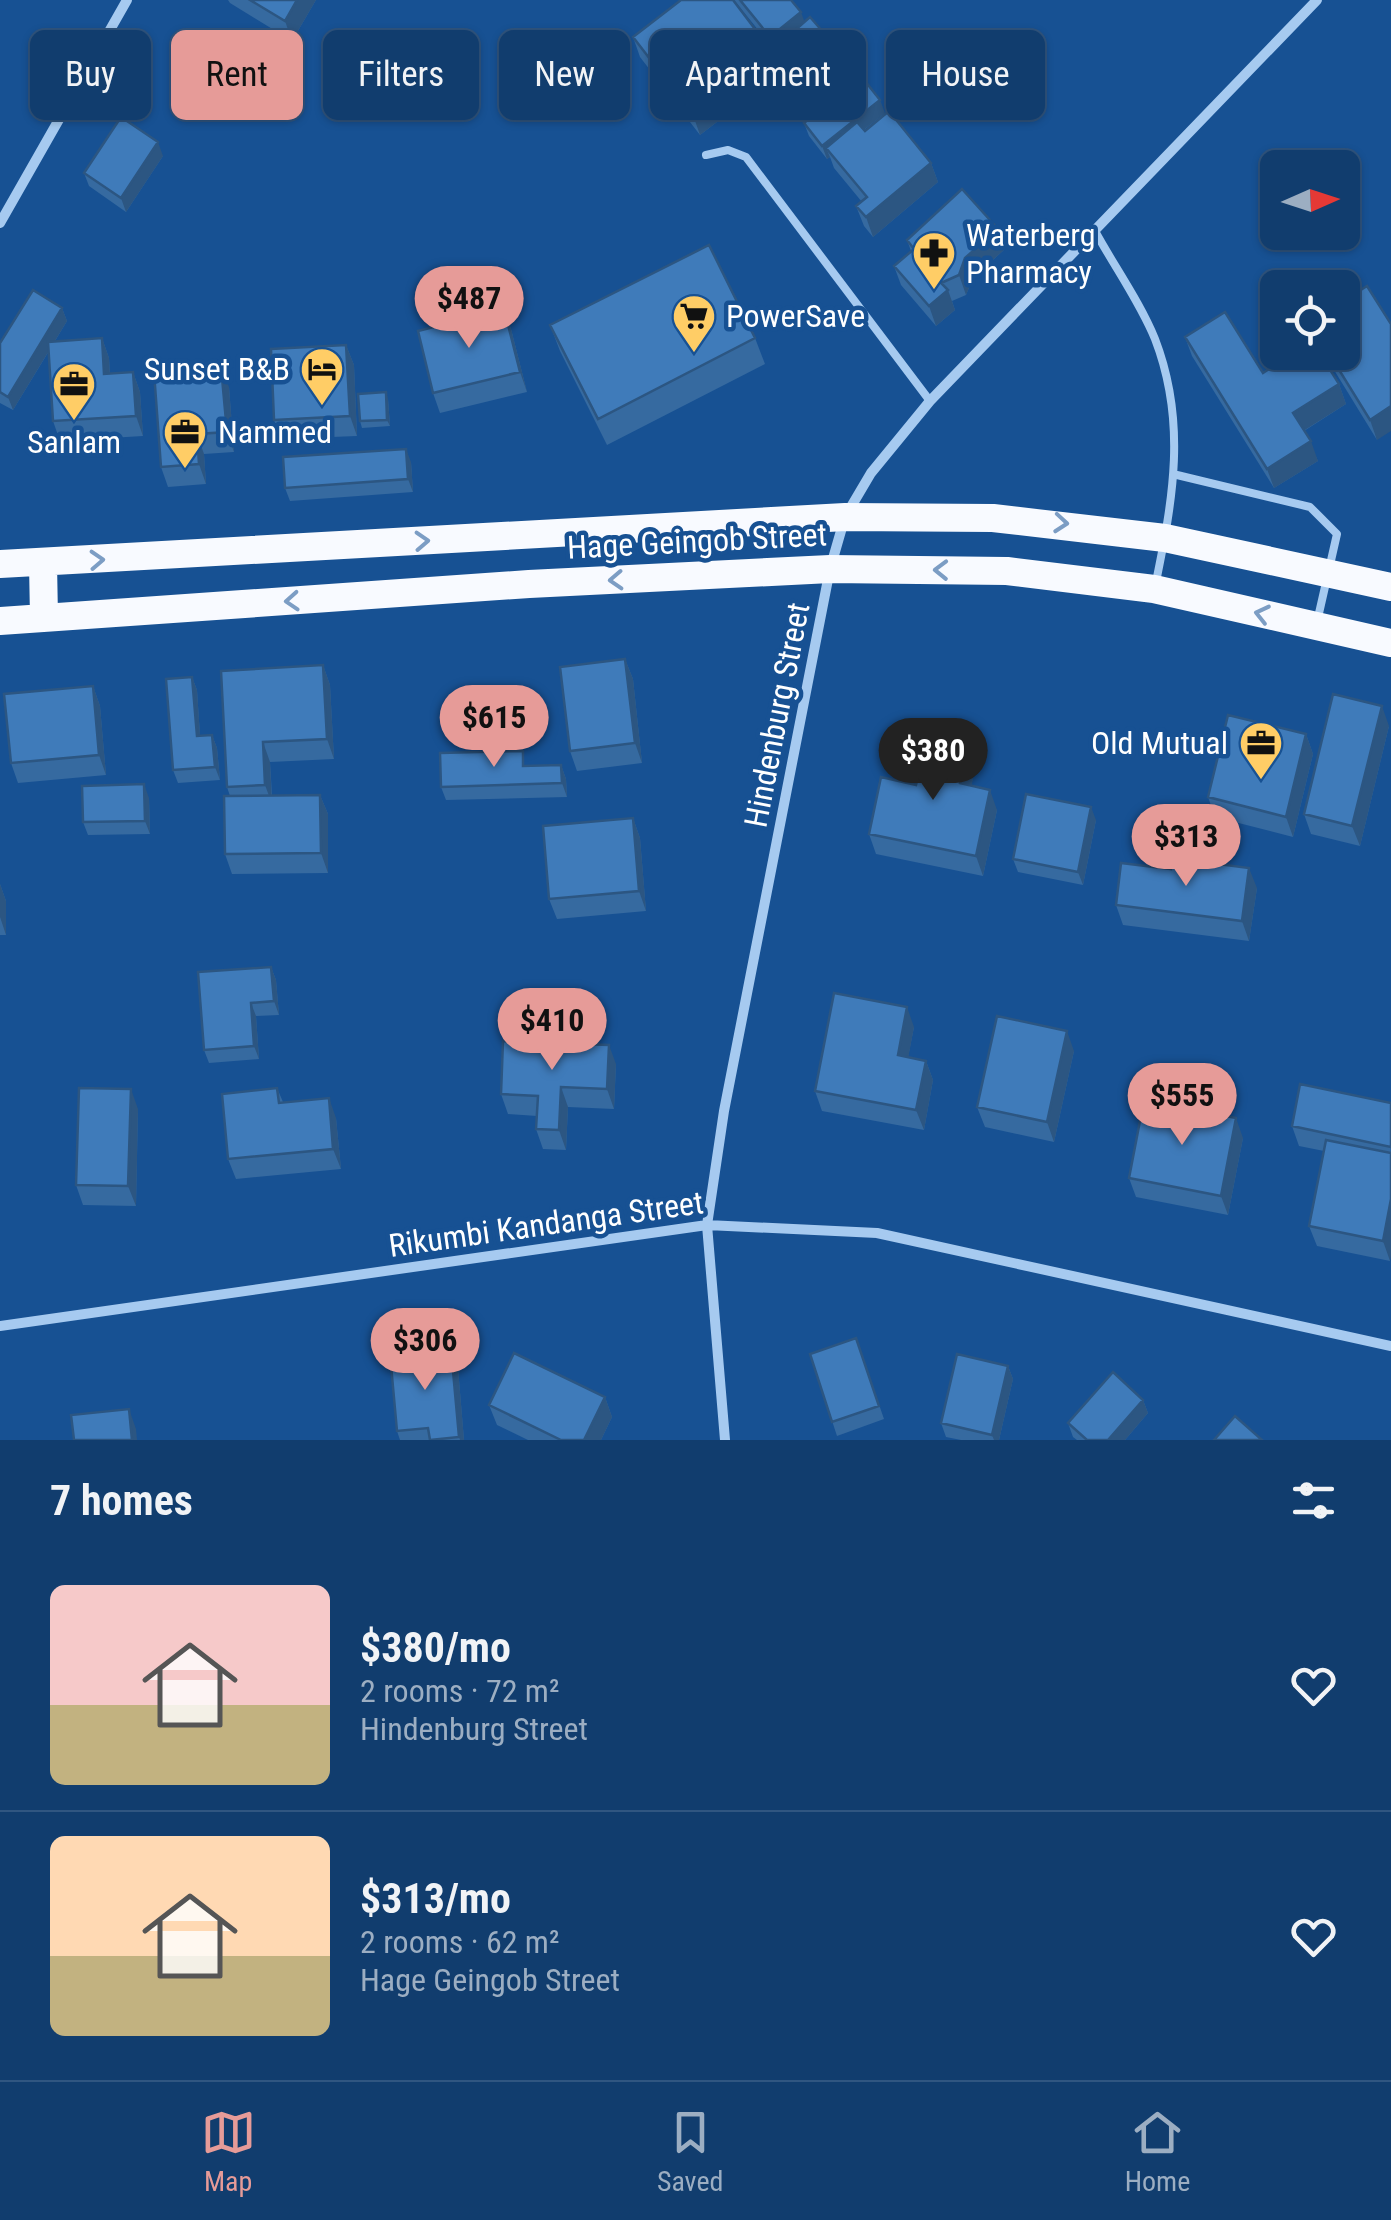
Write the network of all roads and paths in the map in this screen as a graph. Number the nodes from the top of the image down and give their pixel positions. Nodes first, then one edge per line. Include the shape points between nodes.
1 (126, 0) edge
2 (1317, 0) edge
3 (706, 155) dead end
4 (0, 223) edge
5 (1095, 231) junction
6 (930, 401) junction
7 (1177, 476) junction
8 (845, 517) junction
9 (1165, 538) junction
10 (42, 563) junction
11 (0, 564) edge
12 (830, 569) junction
13 (1327, 574) junction
14 (1391, 587) edge
15 (1154, 589) junction
16 (44, 618) junction
17 (0, 621) edge
18 (1316, 626) junction
19 (1391, 643) edge
20 (708, 1224) junction
21 (0, 1326) edge
22 (1391, 1346) edge
23 (725, 1440) edge

1 - 4 street
2 - 5 street, Hindenburg Street
3 - 6 lane via 728,150 746,157
5 - 6 street, Hindenburg Street
5 - 7 lane via 1155,340 1173,414
6 - 8 street, Hindenburg Street via 871,473
7 - 9 lane
7 - 13 lane via 1310,507 1336,534
8 -> 9 highway, Hage Geingob Street via 993,518
10 -> 8 highway, Hage Geingob Street
8 - 12 street, Hindenburg Street
9 - 13 highway, Hage Geingob Street
9 - 15 lane
10 - 11 highway, Hage Geingob Street
10 - 16 highway
15 -> 12 highway, Hage Geingob Street via 1007,571
12 -> 16 highway, Hage Geingob Street
12 - 20 street, Hindenburg Street
13 - 14 highway, Hage Geingob Street
13 - 18 lane
18 -> 15 highway, Hage Geingob Street
16 - 17 highway, Hage Geingob Street
18 - 19 highway, Hage Geingob Street
20 - 21 street, Rikumbi Kandanga Street
20 - 22 street, Rikumbi Kandanga Street via 877,1233
20 - 23 street, Hindenburg Street

